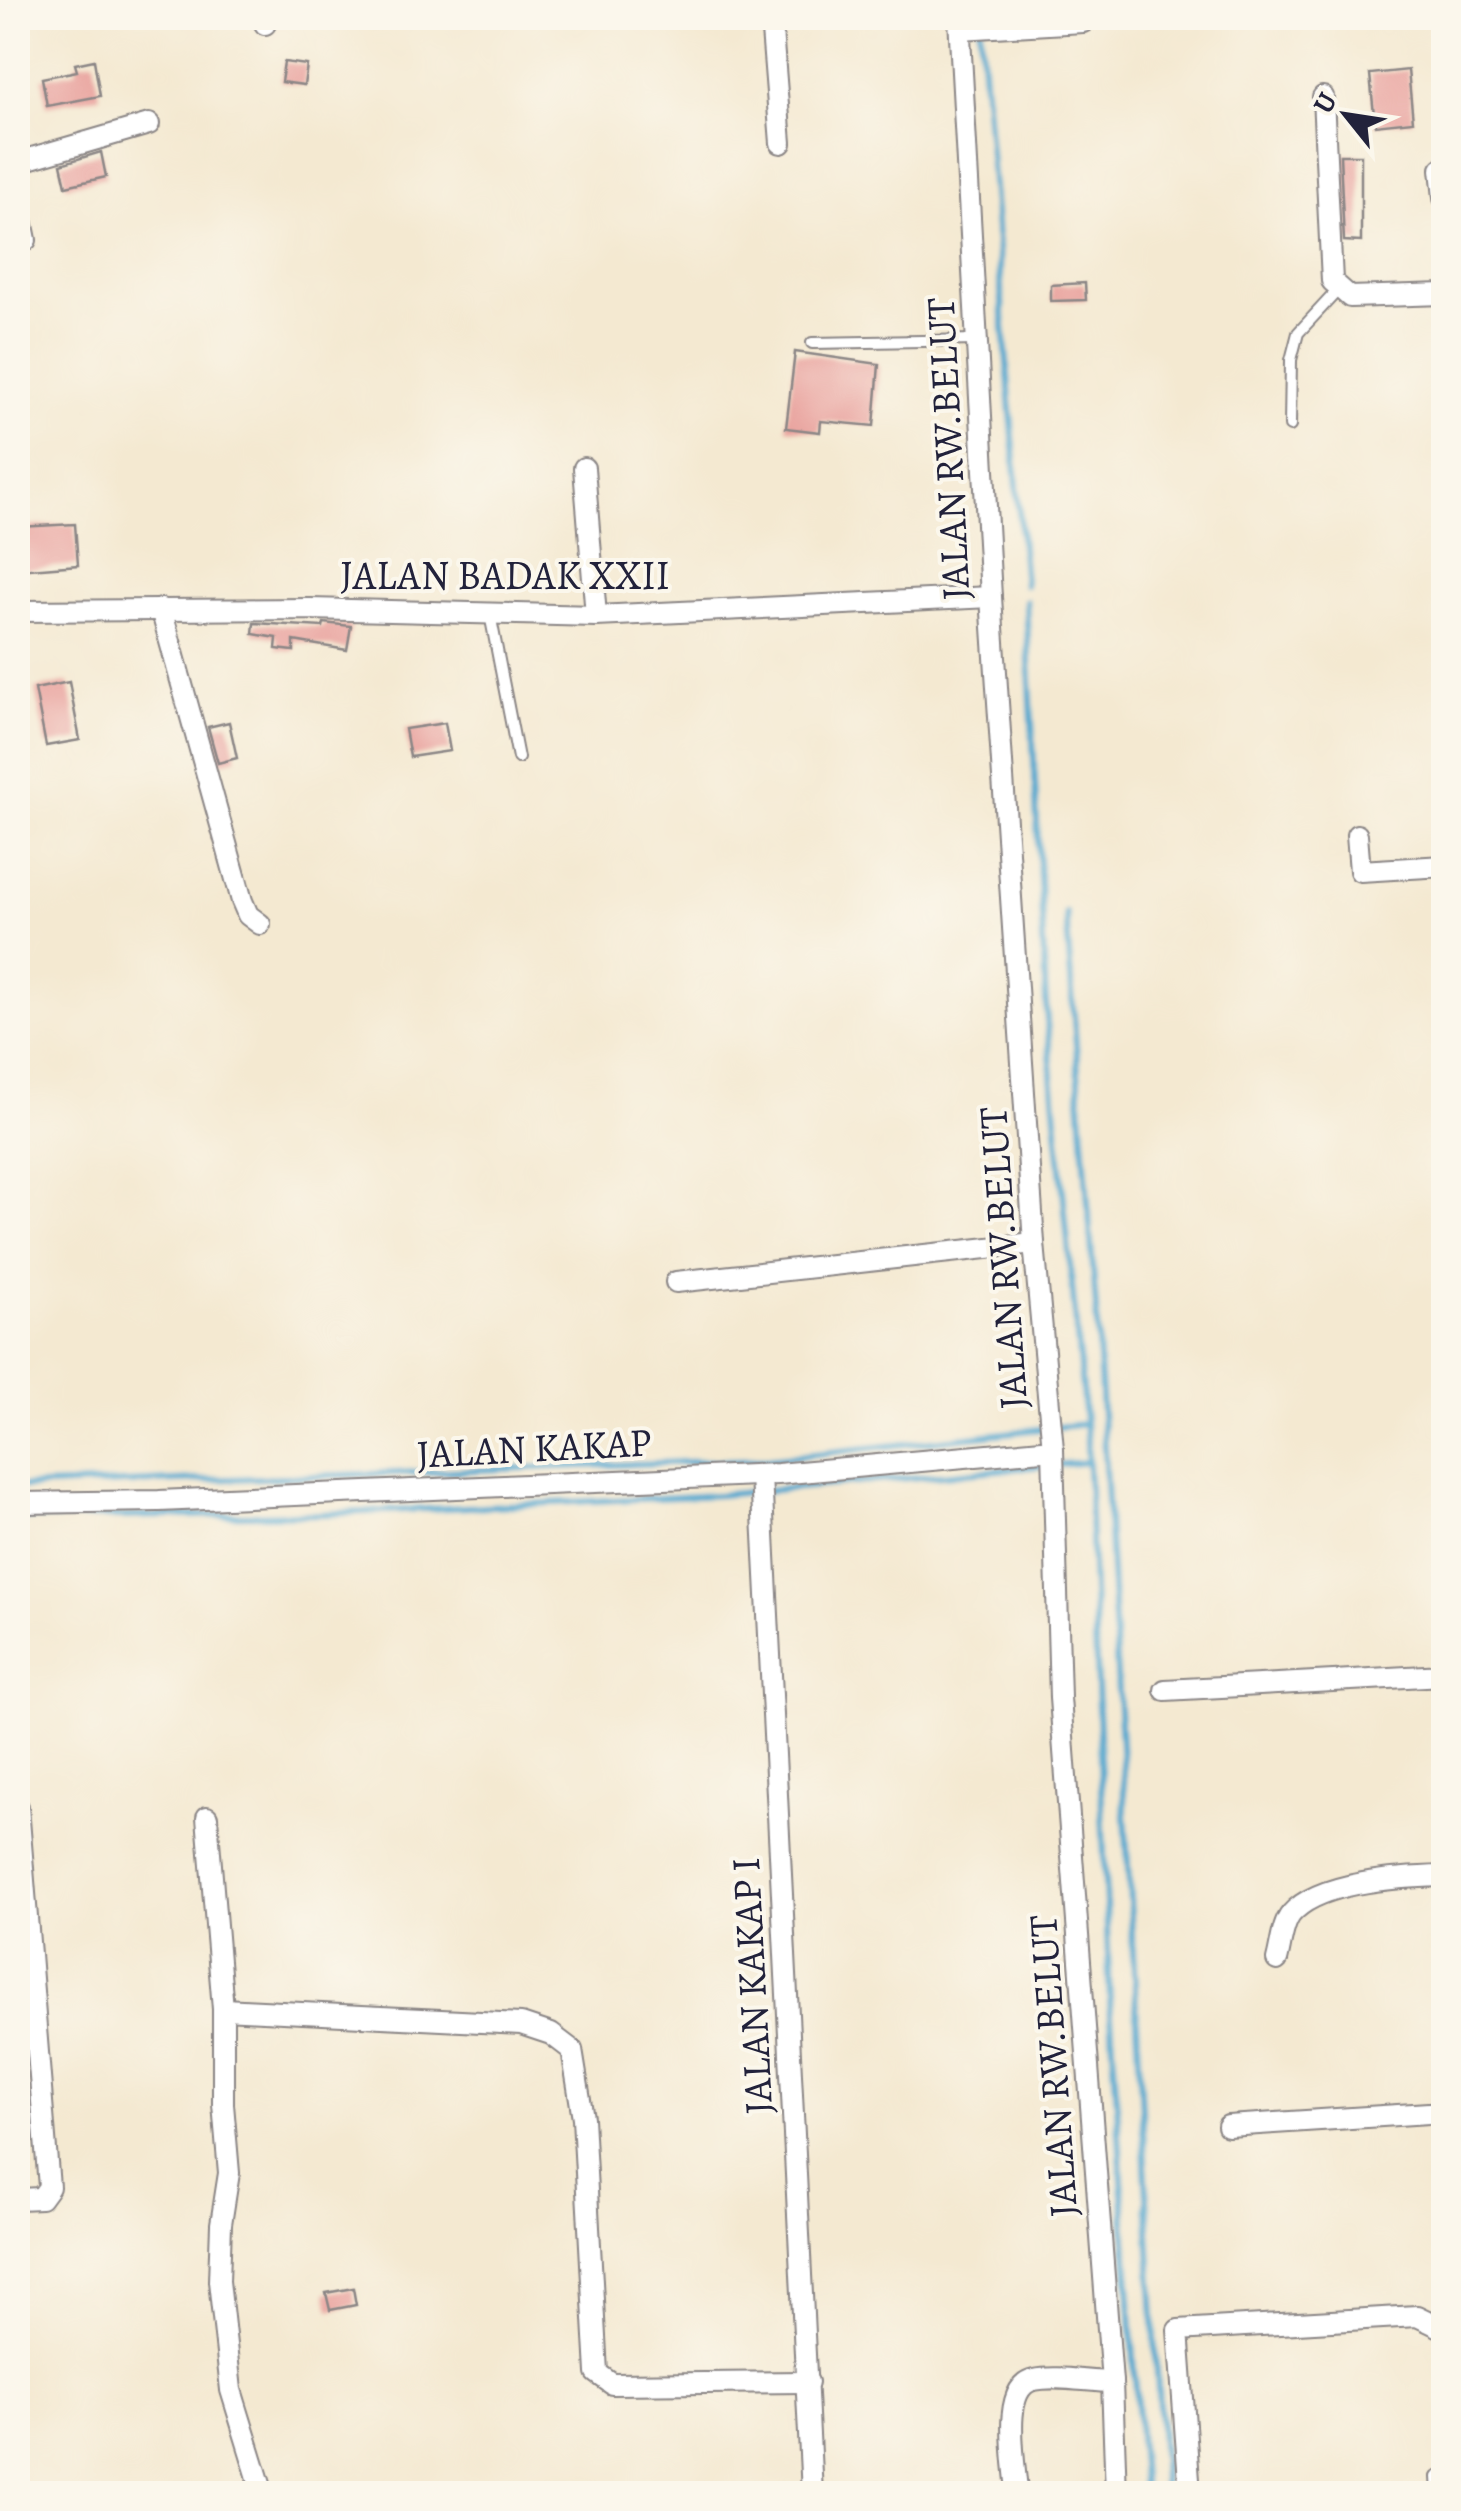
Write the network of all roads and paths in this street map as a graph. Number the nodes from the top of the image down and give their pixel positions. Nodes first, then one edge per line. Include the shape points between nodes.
1 (771, 18) edge
2 (1083, 22) dead end
3 (959, 23) edge
4 (1323, 97) dead end
5 (148, 124) dead end
6 (781, 143) dead end
7 (18, 162) edge
8 (1441, 169) dead end
9 (1444, 198) edge
10 (18, 200) edge
11 (26, 240) dead end
12 (1338, 291) junction
13 (1444, 294) edge
14 (978, 340) junction
15 (812, 343) dead end
16 (1290, 426) dead end
17 (584, 468) dead end
18 (991, 596) junction
19 (161, 609) junction
20 (18, 611) edge
21 (490, 614) junction
22 (596, 616) junction
23 (518, 758) dead end
24 (1357, 835) dead end
25 (1444, 866) edge
26 (260, 924) dead end
27 (1034, 1242) junction
28 (676, 1282) dead end
29 (1053, 1449) junction
30 (761, 1475) junction
31 (18, 1503) edge
32 (1444, 1676) edge
33 (1166, 1690) dead end
34 (18, 1807) edge
35 (207, 1817) dead end
36 (1444, 1876) edge
37 (1277, 1960) dead end
38 (223, 2010) junction
39 (1444, 2112) edge
40 (1228, 2126) dead end
41 (18, 2199) edge
42 (1444, 2329) edge
43 (808, 2382) junction
44 (1112, 2382) junction
45 (1436, 2478) dead end
46 (263, 2494) edge
47 (812, 2494) edge
48 (1018, 2494) edge
49 (1116, 2494) edge
50 (1190, 2494) edge
51 (1438, 2494) edge

1 - 6 street
2 - 3 street
3 - 14 street, JALAN RW.BELUT
4 - 12 street via 1329,262
5 - 7 street
8 - 9 street
10 - 11 street
12 - 13 street via 1350,297
12 - 16 lane via 1298,332
14 - 15 lane
14 - 18 street, JALAN RW.BELUT
17 - 22 street
18 - 22 street, JALAN BADAK XXII
18 - 27 street, JALAN RW.BELUT
19 - 20 street, JALAN BADAK XXII
19 - 21 street, JALAN BADAK XXII
19 - 26 street via 242,901
21 - 22 street, JALAN BADAK XXII
21 - 23 lane
24 - 25 street via 1360,871
27 - 28 street
27 - 29 street, JALAN RW.BELUT
29 - 30 street, JALAN KAKAP
29 - 44 street, JALAN RW.BELUT via 1060,1698
30 - 31 street, JALAN KAKAP
30 - 43 street, JALAN KAKAP I
32 - 33 street
34 - 41 street via 49,2187 40,2198
35 - 38 street
36 - 37 street via 1366,1881 1296,1910
38 - 43 street via 521,2024 551,2034 572,2050 583,2118 597,2373 612,2384
38 - 46 street via 230,2174 219,2245 221,2300 231,2390
39 - 40 street
42 - 50 street via 1417,2316 1178,2330
43 - 47 street, JALAN KAKAP I
44 - 48 street via 1033,2380 1019,2387 1012,2401
44 - 49 street, JALAN RW.BELUT
45 - 51 lane

